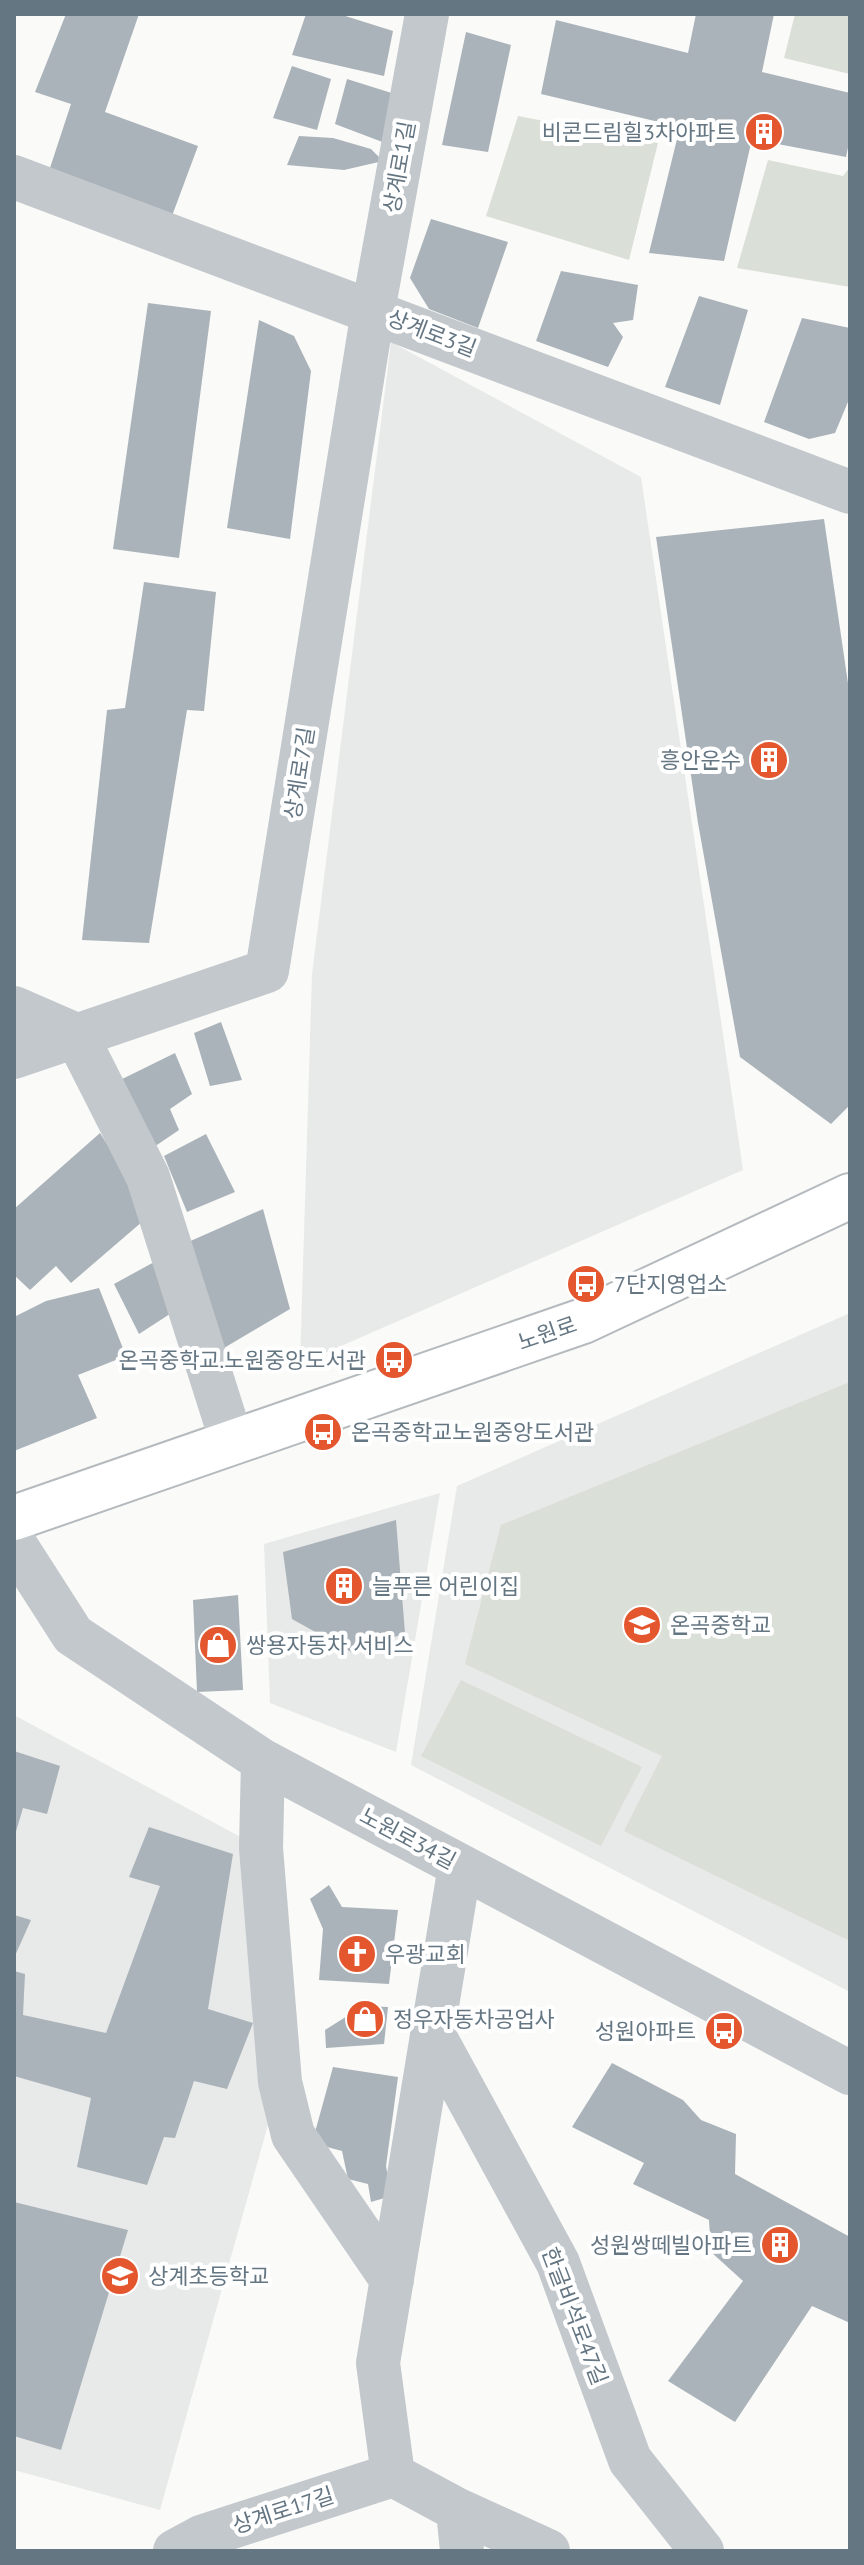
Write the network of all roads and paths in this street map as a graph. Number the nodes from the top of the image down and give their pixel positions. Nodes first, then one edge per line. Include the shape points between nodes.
1 (416, 17) edge
2 (14, 177) edge
3 (373, 311) junction
4 (850, 492) edge
5 (14, 1008) edge
6 (76, 1035) junction
7 (14, 1057) edge
8 (850, 1196) edge
9 (232, 1442) junction
10 (14, 1518) edge
11 (14, 1543) edge
12 (263, 1761) junction
13 (460, 1866) junction
14 (432, 2032) junction
15 (850, 2073) edge
16 (392, 2280) junction
17 (393, 2475) junction
18 (460, 2530) edge
19 (175, 2551) edge
20 (548, 2551) edge
21 (702, 2551) edge

1 - 3 street, 상계로1길
2 - 3 street, 상계로3길
3 - 4 street, 상계로3길
3 - 6 street, 상계로7길 via 267,971
5 - 6 street
6 - 7 street, 상계로7길
6 - 9 street via 148,1177
8 - 9 main road, 노원로 via 583,1321
9 - 10 main road, 노원로
11 - 12 street, 노원로34길 via 73,1635
12 - 13 street, 노원로34길
12 - 16 street via 261,1848 280,2082 293,2135
13 - 14 street
13 - 15 street, 노원로34길
14 - 16 street
14 - 21 street, 한글비석로47길 via 558,2263 630,2460
16 - 17 street via 378,2363
17 - 18 street
17 - 19 street, 상계로17길 via 201,2537
18 - 20 street

